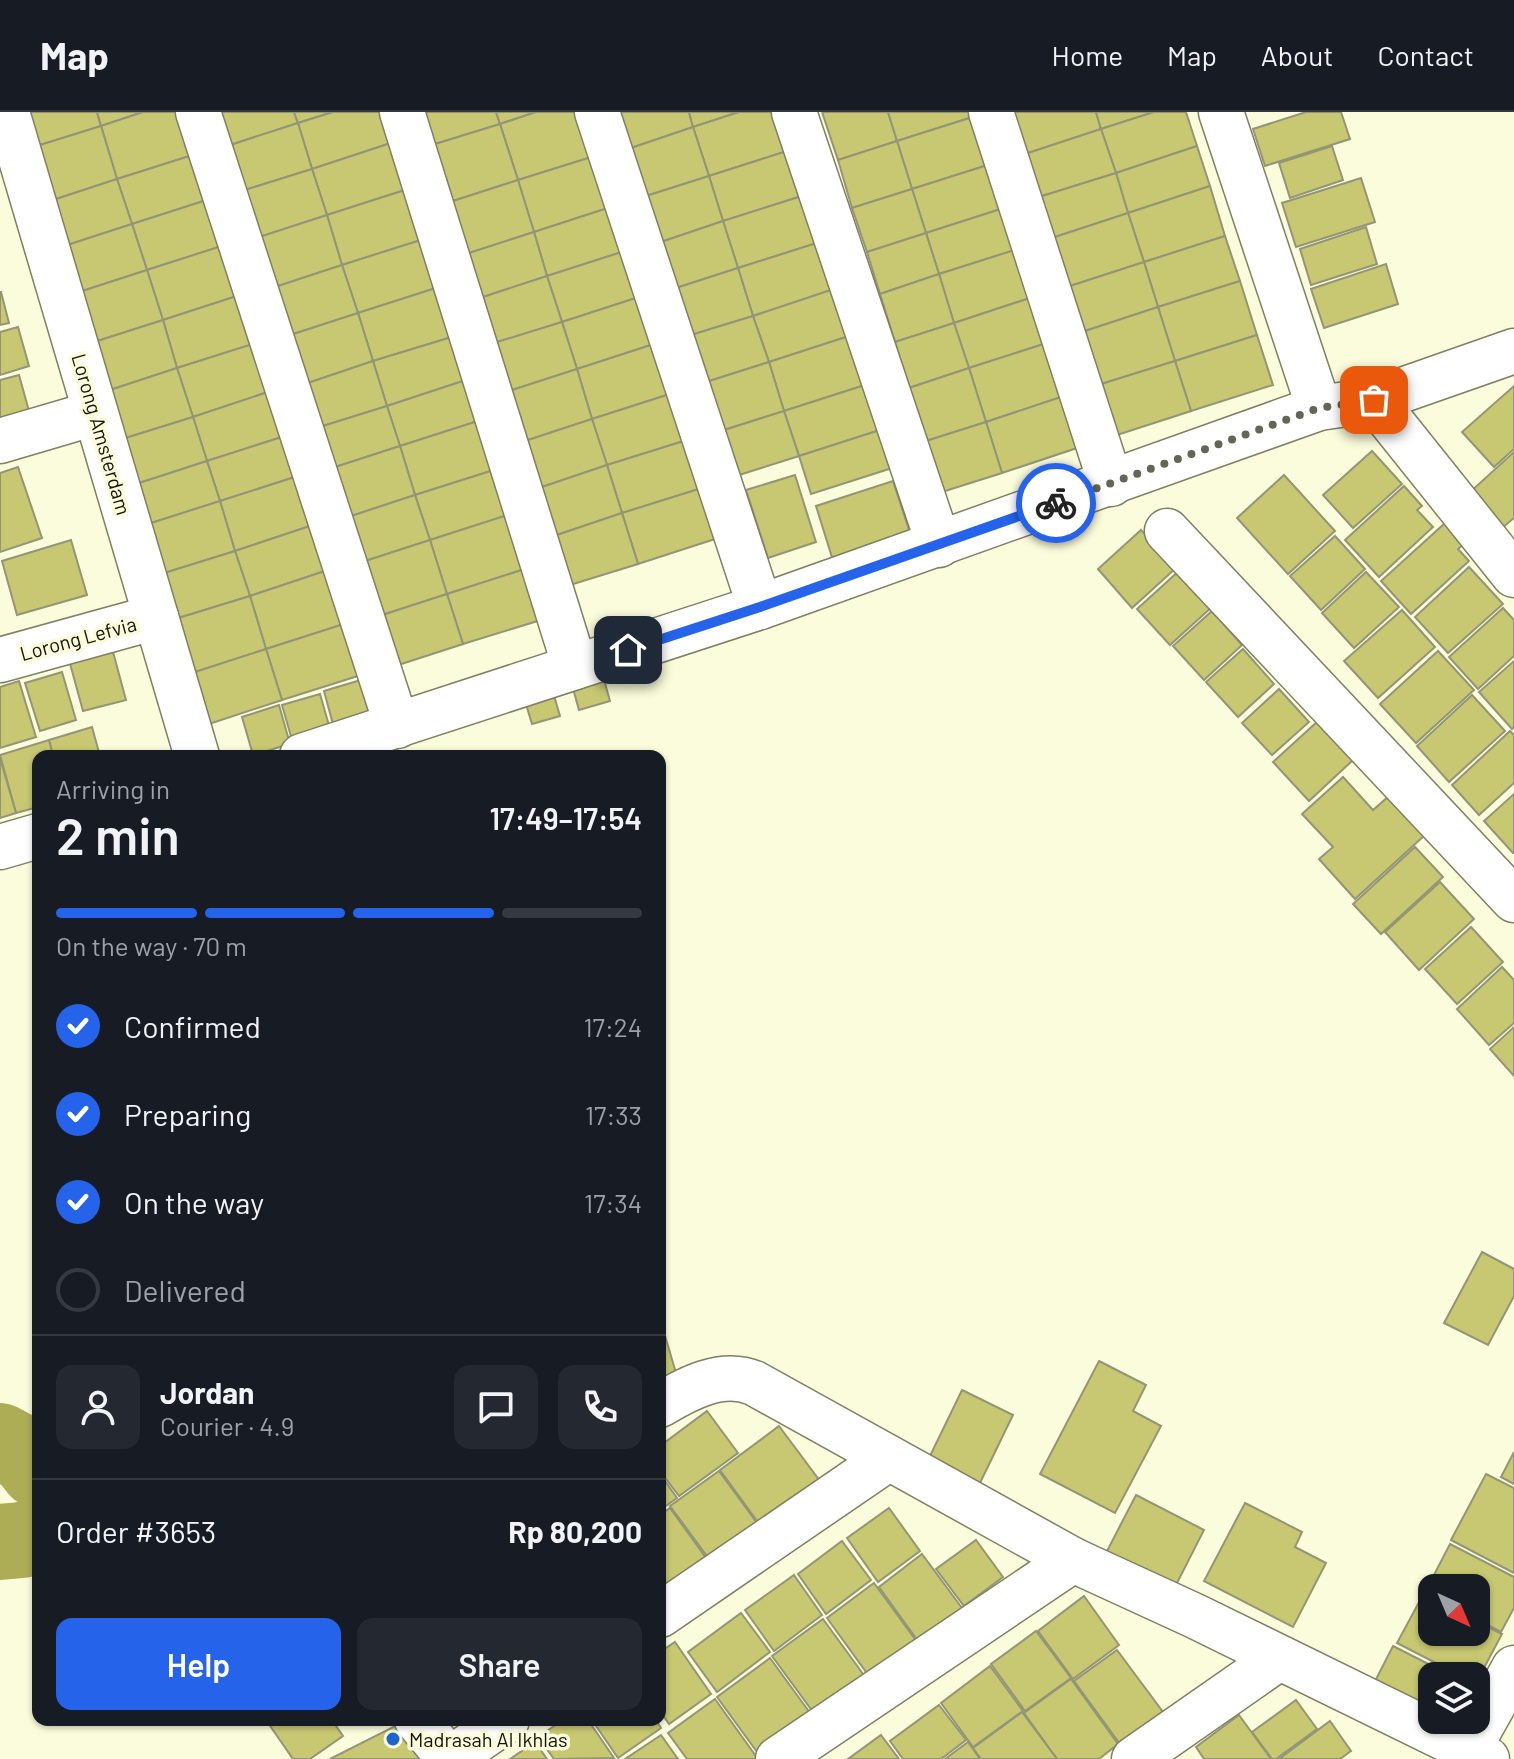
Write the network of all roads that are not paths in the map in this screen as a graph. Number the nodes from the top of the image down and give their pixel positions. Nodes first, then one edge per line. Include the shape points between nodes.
1 (7, 112) edge
2 (198, 112) edge
3 (402, 112) edge
4 (597, 112) edge
5 (794, 112) edge
6 (991, 112) edge
7 (1221, 112) edge
8 (1514, 351) edge
9 (1374, 400) junction
10 (1319, 408) junction
11 (95, 413) junction
12 (0, 441) edge
13 (1111, 484) junction
14 (1167, 531) dead end
15 (939, 545) junction
16 (1514, 575) edge
17 (760, 607) junction
18 (156, 617) junction
19 (0, 660) edge
20 (575, 667) junction
21 (397, 726) junction
22 (195, 750) edge
23 (321, 750) edge
24 (32, 838) edge
25 (0, 847) edge
26 (1509, 885) edge
27 (666, 1402) edge
28 (889, 1458) junction
29 (1073, 1560) junction
30 (666, 1611) edge
31 (1279, 1658) junction
32 (1514, 1668) edge
33 (422, 1726) edge
34 (498, 1726) edge
35 (1477, 1755) edge
36 (449, 1759) edge
37 (778, 1759) edge
38 (1134, 1759) edge

1 - 11 street, Lorong Amsterdam
2 - 21 street
3 - 20 street
4 - 17 street
5 - 15 street
6 - 13 street
7 - 10 street
8 - 9 street
9 - 10 street
9 - 16 street
10 - 13 street
11 - 12 street
11 - 18 street, Lorong Amsterdam
13 - 15 street
14 - 26 street
15 - 17 street
17 - 20 street
18 - 19 street, Lorong Lefvia
18 - 22 street, Lorong Amsterdam
20 - 21 street
21 - 23 street
24 - 25 street
27 - 28 street via 708,1382 742,1378
28 - 29 street
28 - 30 street
29 - 31 street
29 - 37 street
31 - 35 street
31 - 38 street
32 - 35 street
33 - 36 street
34 - 36 street

